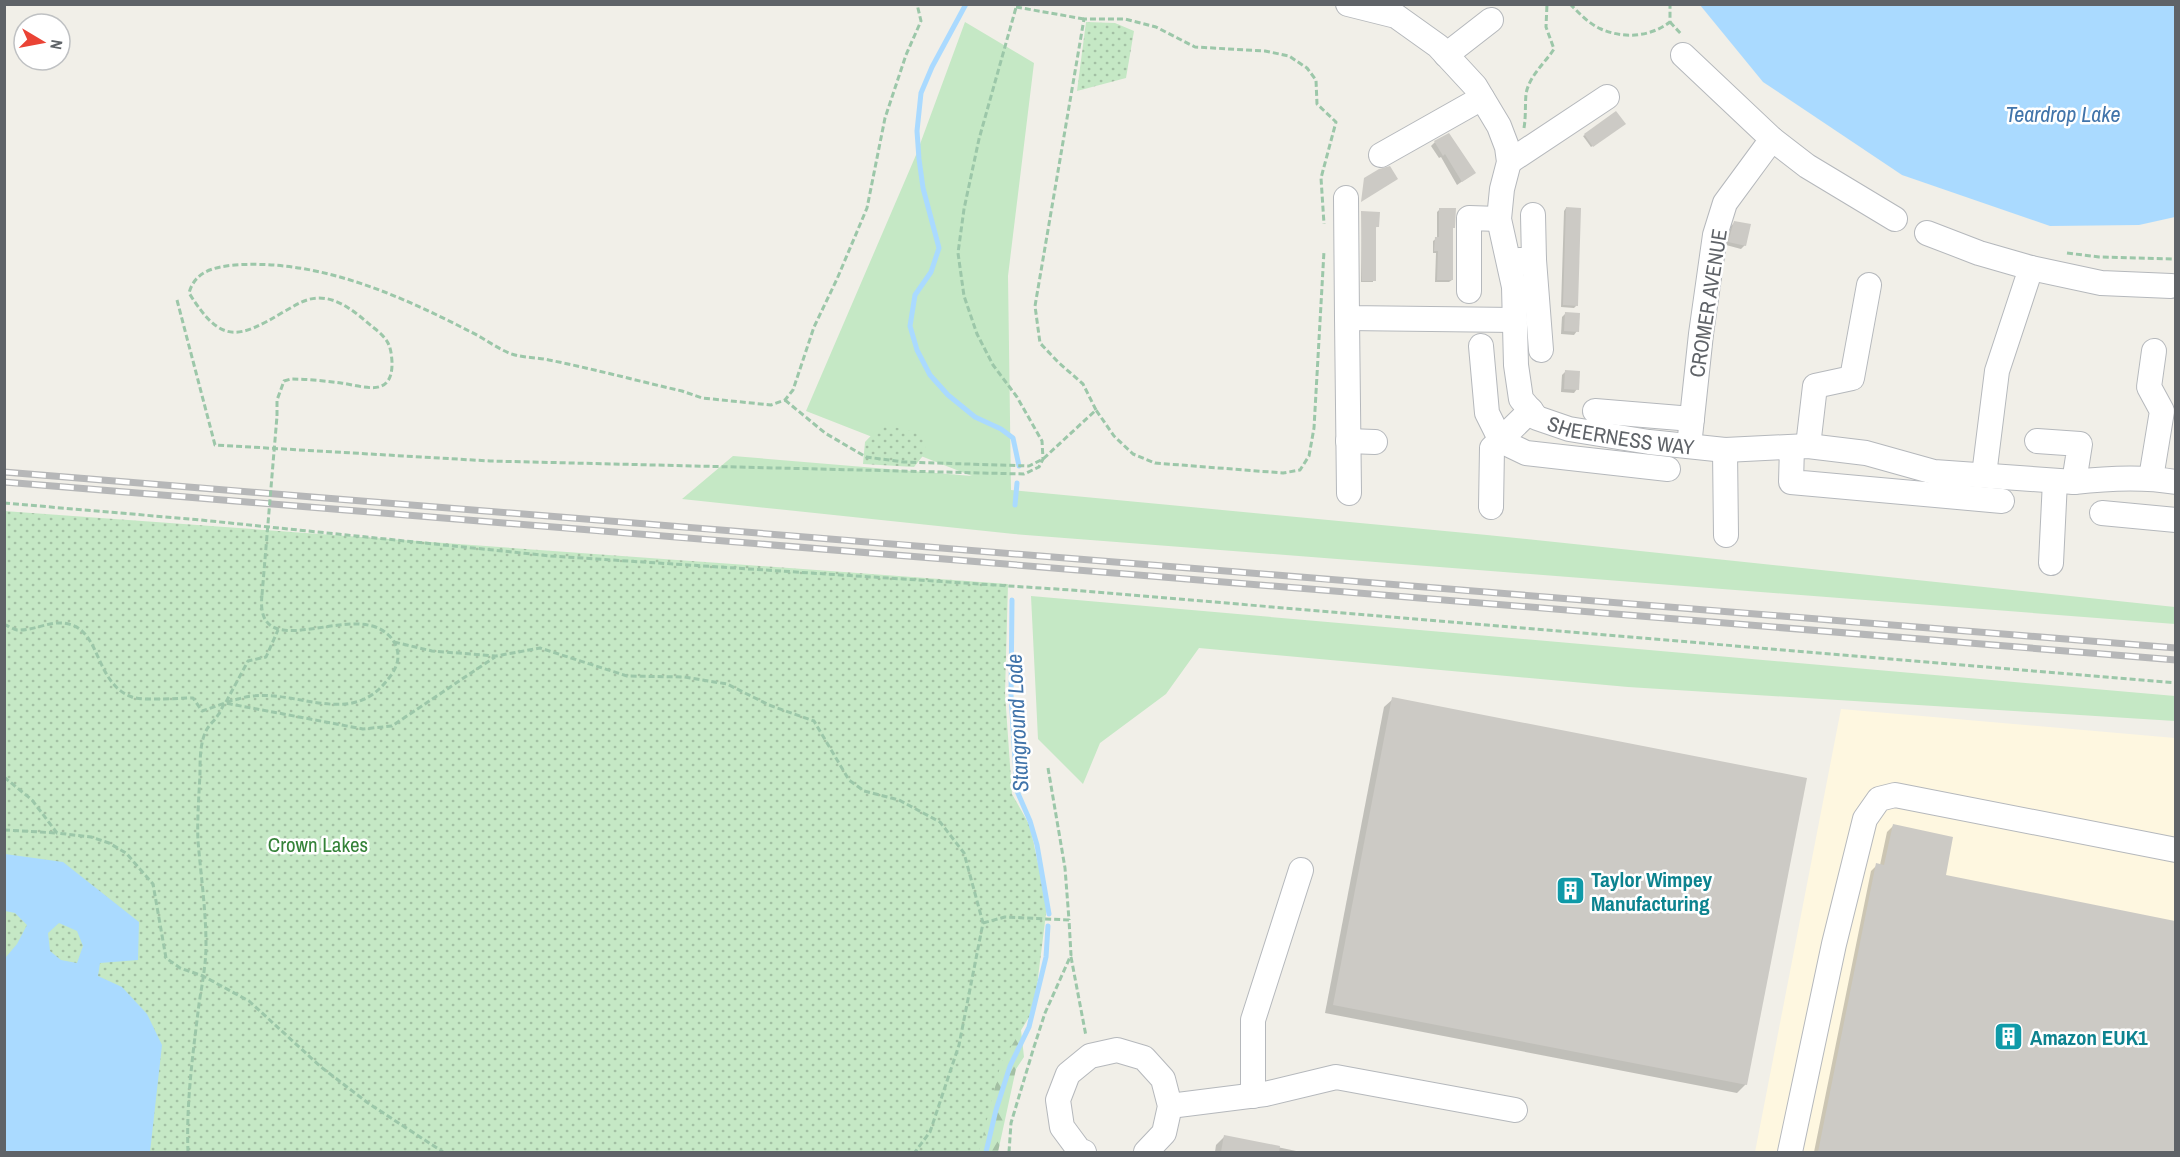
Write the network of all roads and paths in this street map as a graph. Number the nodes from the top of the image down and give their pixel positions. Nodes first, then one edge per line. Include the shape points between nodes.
1 (916, 4) edge
2 (1348, 4) edge
3 (1547, 4) edge
4 (1570, 4) edge
5 (1670, 4) edge
6 (1017, 6) edge
7 (1084, 19) junction
8 (1491, 20) dead end
9 (1670, 22) junction
10 (1684, 47) joint
11 (1446, 55) junction
12 (1606, 97) dead end
13 (1482, 98) junction
14 (1772, 140) junction
15 (1381, 155) dead end
16 (1508, 155) junction
17 (1346, 198) dead end
18 (1533, 215) dead end
19 (1499, 219) junction
20 (1895, 219) dead end
21 (1325, 233) dead end
22 (1927, 233) dead end
23 (1325, 243) dead end
24 (2064, 253) dead end
25 (2175, 259) edge
26 (1510, 260) junction
27 (1534, 261) junction
28 (2031, 268) junction
29 (1869, 285) dead end
30 (2171, 286) dead end
31 (1468, 291) dead end
32 (177, 300) dead end
33 (1347, 318) junction
34 (1515, 320) junction
35 (1481, 346) dead end
36 (1540, 351) dead end
37 (2154, 351) dead end
38 (785, 400) junction
39 (1096, 410) junction
40 (1531, 410) junction
41 (1595, 411) dead end
42 (1692, 419) junction
43 (1348, 441) junction
44 (1501, 441) junction
45 (2037, 441) dead end
46 (1375, 442) dead end
47 (1689, 446) junction
48 (1800, 447) junction
49 (1725, 450) junction
50 (1042, 459) junction
51 (1891, 460) junction
52 (1668, 469) dead end
53 (1984, 475) junction
54 (2151, 478) junction
55 (2065, 481) junction
56 (2175, 482) edge
57 (1884, 492) junction
58 (1349, 493) dead end
59 (2002, 501) dead end
60 (4, 503) edge
61 (1491, 507) dead end
62 (2102, 513) dead end
63 (2175, 520) edge
64 (1726, 535) dead end
65 (2051, 563) dead end
66 (4, 624) edge
67 (278, 630) junction
68 (394, 642) junction
69 (496, 656) junction
70 (2175, 683) edge
71 (225, 703) junction
72 (1048, 768) dead end
73 (4, 777) edge
74 (4, 830) edge
75 (57, 833) junction
76 (2175, 850) edge
77 (1301, 870) dead end
78 (1069, 920) junction
79 (983, 923) junction
80 (1071, 955) junction
81 (203, 976) junction
82 (1090, 1056) junction
83 (1253, 1096) junction
84 (1170, 1106) junction
85 (1515, 1110) dead end
86 (188, 1152) edge
87 (443, 1152) edge
88 (915, 1152) edge
89 (1009, 1152) edge
90 (1081, 1152) edge
91 (1146, 1152) edge
92 (1790, 1152) edge

1 - 38 path via 921,21 885,118 867,208 814,327 793,390
2 - 11 street via 1396,16
3 - 16 path via 1546,27 1554,49 1526,93 1522,137
4 - 9 path via 1601,29 1623,34 1657,32
5 - 9 path
6 - 7 path
6 - 50 path via 979,139 958,253 964,296 977,334 1042,441
7 - 21 path via 1125,19 1156,27 1195,47 1265,51 1289,56 1307,68 1316,80 1317,104 1336,122 1321,178
7 - 39 path via 1035,306 1040,343 1083,384
8 - 11 street
9 - 10 path
10 - 14 street
11 - 13 street
12 - 16 street
13 - 15 street
13 - 16 street via 1499,126
14 - 20 street
14 - 42 street, CROMER AVENUE via 1725,203 1715,235
16 - 19 street, SHEERNESS WAY
17 - 33 street
18 - 27 street
19 - 26 street, SHEERNESS WAY
19 - 31 street via 1469,208
22 - 28 street
23 - 39 path via 1314,428 1309,456 1299,470 1283,473 1155,463 1133,454
24 - 25 path
26 - 27 street
26 - 34 street, SHEERNESS WAY
27 - 36 street
28 - 30 street via 2101,283
28 - 53 street via 1997,371
29 - 48 street via 1852,378 1815,386
32 - 50 path via 215,445 490,461 1024,474 1039,467
33 - 34 street
33 - 43 street
34 - 40 street, SHEERNESS WAY via 1521,399
35 - 44 street via 1487,412
37 - 54 street via 2149,387 2162,411
38 - 50 path via 825,433 866,457 1009,466 1029,466
38 - 67 path, bridge via 771,405 702,398 560,362 510,354 380,289 293,267 253,264 203,272 189,293 212,324 224,332 253,329 298,304 320,298 335,301 358,314 390,345 389,378 374,389 291,379 284,381 279,392 260,608 263,619
39 - 50 path
40 - 44 street
40 - 47 street, SHEERNESS WAY via 1538,418 1569,429
41 - 42 street, SHEERNESS WAY
42 - 47 street, CROMER AVENUE
43 - 46 street
43 - 58 street
44 - 52 street via 1526,453
44 - 61 street via 1491,448
45 - 55 street via 2080,444
47 - 49 street, SHEERNESS WAY
48 - 49 street, SHEERNESS WAY
48 - 51 street, SHEERNESS WAY via 1866,453
48 - 57 street via 1791,482
49 - 64 street, SHEERNESS WAY
51 - 53 street, SHEERNESS WAY via 1934,472
51 - 57 street
53 - 55 street, SHEERNESS WAY
54 - 55 street, SHEERNESS WAY
54 - 56 street, SHEERNESS WAY
55 - 65 street
57 - 59 street
60 - 70 path via 550,556 1071,590
62 - 63 street
66 - 71 path via 16,630 59,621 75,625 89,639 104,672 116,687 134,698 193,698 202,711
67 - 68 path via 353,622 370,624
67 - 71 path via 266,657 248,661
68 - 69 path via 432,651
68 - 71 path via 398,657 393,673 366,699 350,705 260,694
69 - 71 path via 392,726 363,729
69 - 79 path via 540,648 627,676 684,677 727,684 814,721 849,780 864,791 899,800 940,822 964,854
71 - 81 path via 206,730 200,759 198,838 206,944
72 - 78 path via 1065,868
73 - 75 path via 32,800
74 - 75 path
75 - 81 path via 91,837 126,853 153,884 166,958
76 - 92 street via 1895,795 1879,799 1865,819
77 - 83 street via 1253,1020
78 - 79 path via 1005,917
78 - 80 path
79 - 88 path via 959,1045 930,1132
80 - 82 path
80 - 89 path via 1045,1013 1026,1073 1011,1123
81 - 86 path via 189,1102
81 - 87 path via 249,1001 368,1103
82 - 84 street via 1117,1050 1144,1058 1163,1079
82 - 90 street via 1068,1074 1058,1100 1062,1128
83 - 84 street
83 - 85 street via 1336,1077
84 - 91 street via 1164,1133

